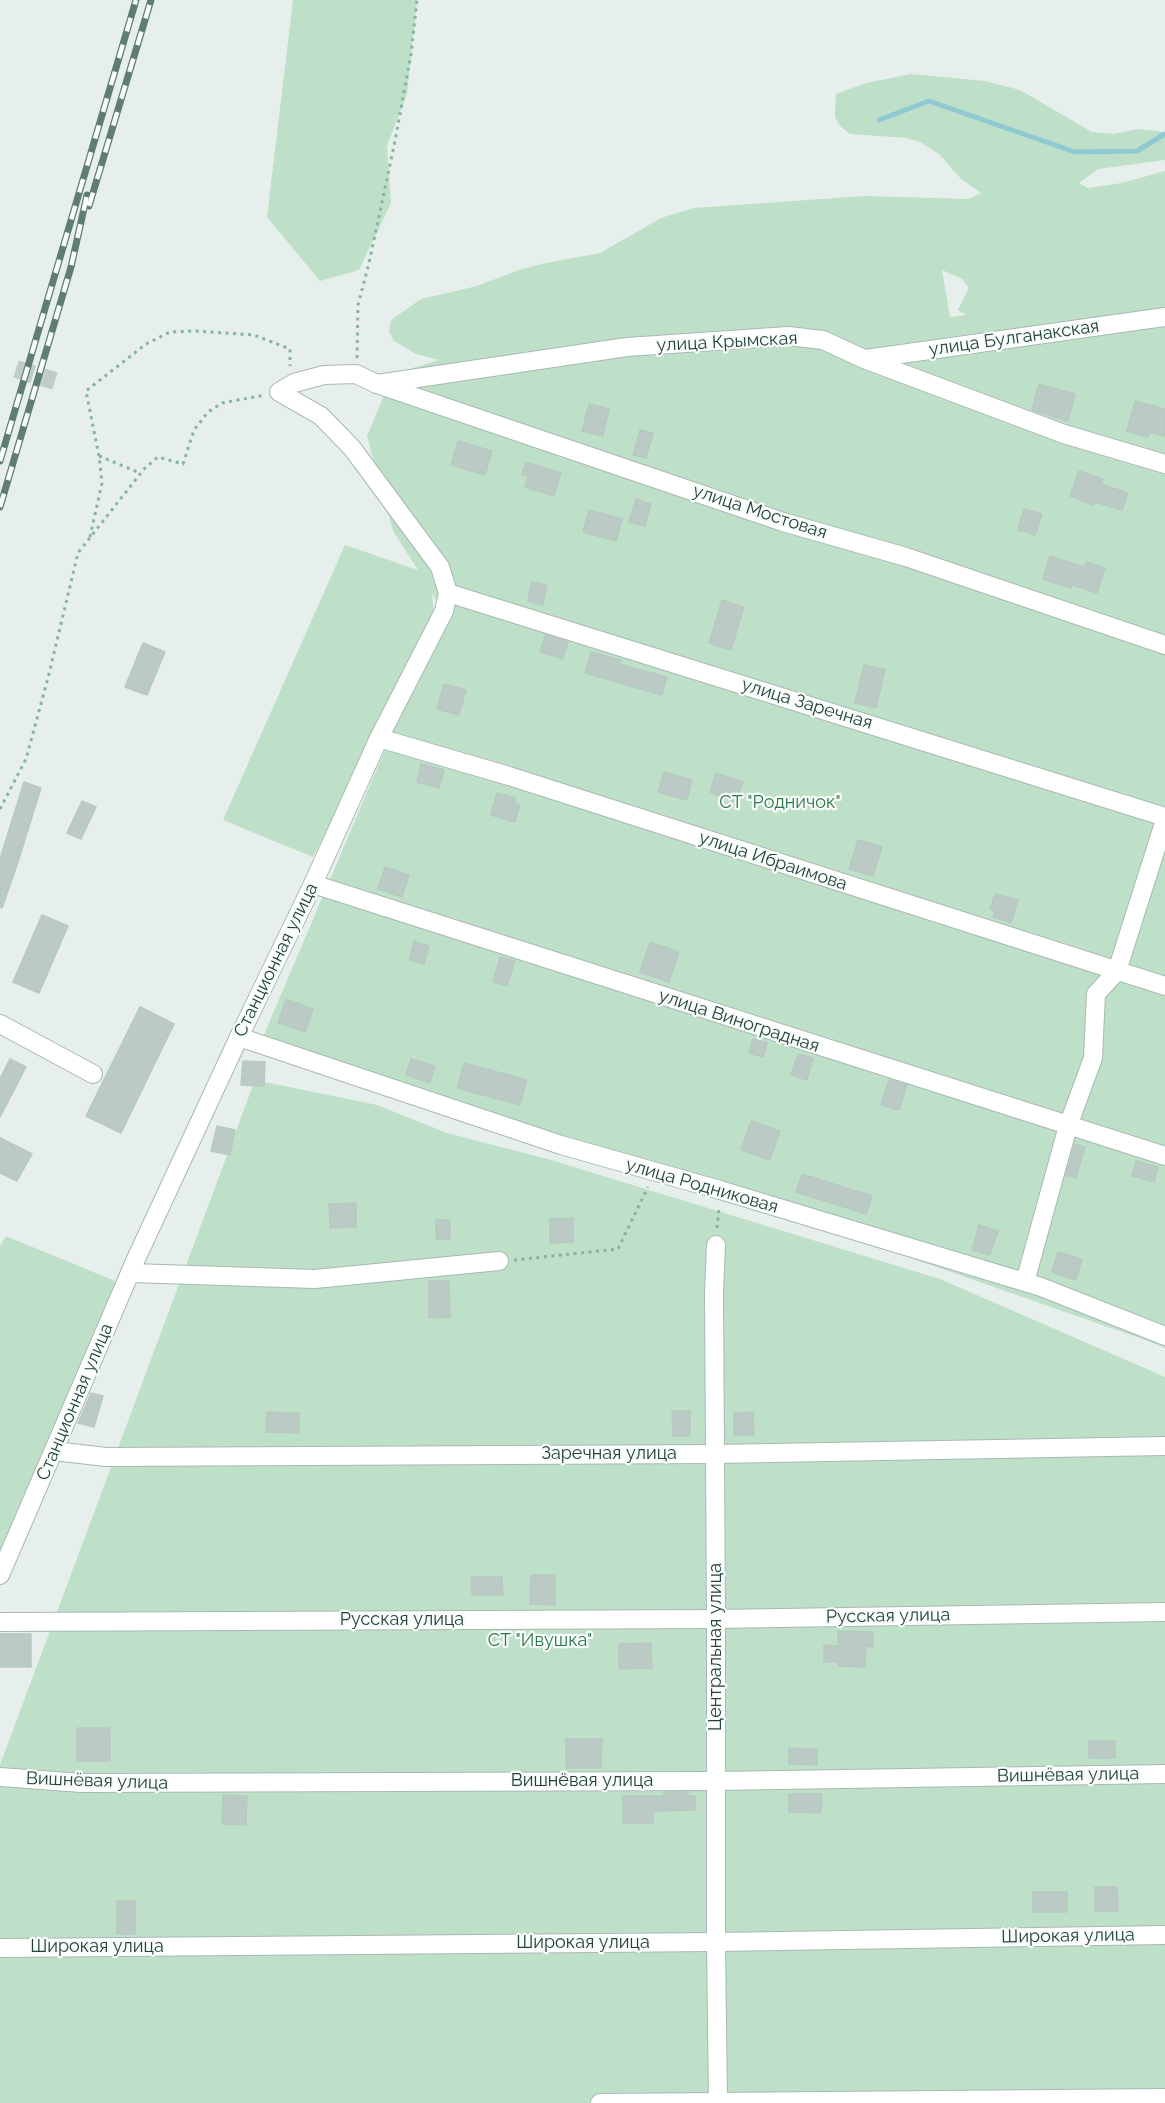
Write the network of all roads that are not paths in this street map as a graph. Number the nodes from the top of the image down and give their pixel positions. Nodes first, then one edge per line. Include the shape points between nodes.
1 (1165, 317) edge
2 (864, 359) junction
3 (377, 384) junction
4 (1165, 464) edge
5 (448, 593) junction
6 (1165, 645) edge
7 (379, 738) junction
8 (1165, 819) edge
9 (313, 884) junction
10 (1118, 971) junction
11 (1165, 986) edge
12 (0, 1024) edge
13 (239, 1037) junction
14 (93, 1074) dead end
15 (1068, 1126) junction
16 (1165, 1156) edge
17 (716, 1245) road end
18 (499, 1261) road end
19 (131, 1274) junction
20 (1025, 1282) junction
21 (1165, 1336) edge
22 (1165, 1446) edge
23 (54, 1451) junction
24 (715, 1454) junction
25 (0, 1575) edge
26 (1165, 1612) edge
27 (716, 1618) junction
28 (0, 1622) edge
29 (1165, 1774) edge
30 (0, 1778) edge
31 (715, 1781) junction
32 (1165, 1935) edge
33 (716, 1942) junction
34 (0, 1948) edge
35 (1165, 2098) edge
36 (718, 2102) edge
37 (600, 2103) edge

1 - 2 street, улица Булганакская
2 - 3 street, улица Крымская via 823,340 788,336 627,347
2 - 4 street, улица Крымская via 1064,434
3 - 5 street, улица Мостовая via 356,374 324,375 294,382 279,392 321,416 352,448 440,567
3 - 6 street, улица Мостовая via 783,522 906,557
5 - 7 street, Станционная улица via 444,611
5 - 8 street, улица Заречная
7 - 9 street, Станционная улица
7 - 10 street, улица Ибраимова
8 - 10 street
9 - 13 street, Станционная улица
9 - 15 street, улица Виноградная
10 - 11 street, улица Ибраимова
10 - 15 street via 1096,994 1093,1059
12 - 14 street
13 - 19 street, Станционная улица
13 - 20 street, улица Родниковая via 561,1145
15 - 16 street, улица Виноградная
15 - 20 street
17 - 24 street, Центральная улица
18 - 19 street via 315,1279
19 - 23 street, Станционная улица
20 - 21 street, улица Родниковая
22 - 24 street, Заречная улица
23 - 24 street, Заречная улица via 106,1456
23 - 25 street, Станционная улица
24 - 27 street, Центральная улица
26 - 27 street, Русская улица
27 - 28 street, Русская улица
27 - 31 street, Центральная улица
29 - 31 street, Вишнёвая улица
30 - 31 street, Вишнёвая улица via 82,1783
31 - 33 street, Центральная улица
32 - 33 street, Широкая улица
33 - 34 street, Широкая улица
33 - 36 street, Центральная улица
35 - 36 street
36 - 37 street

